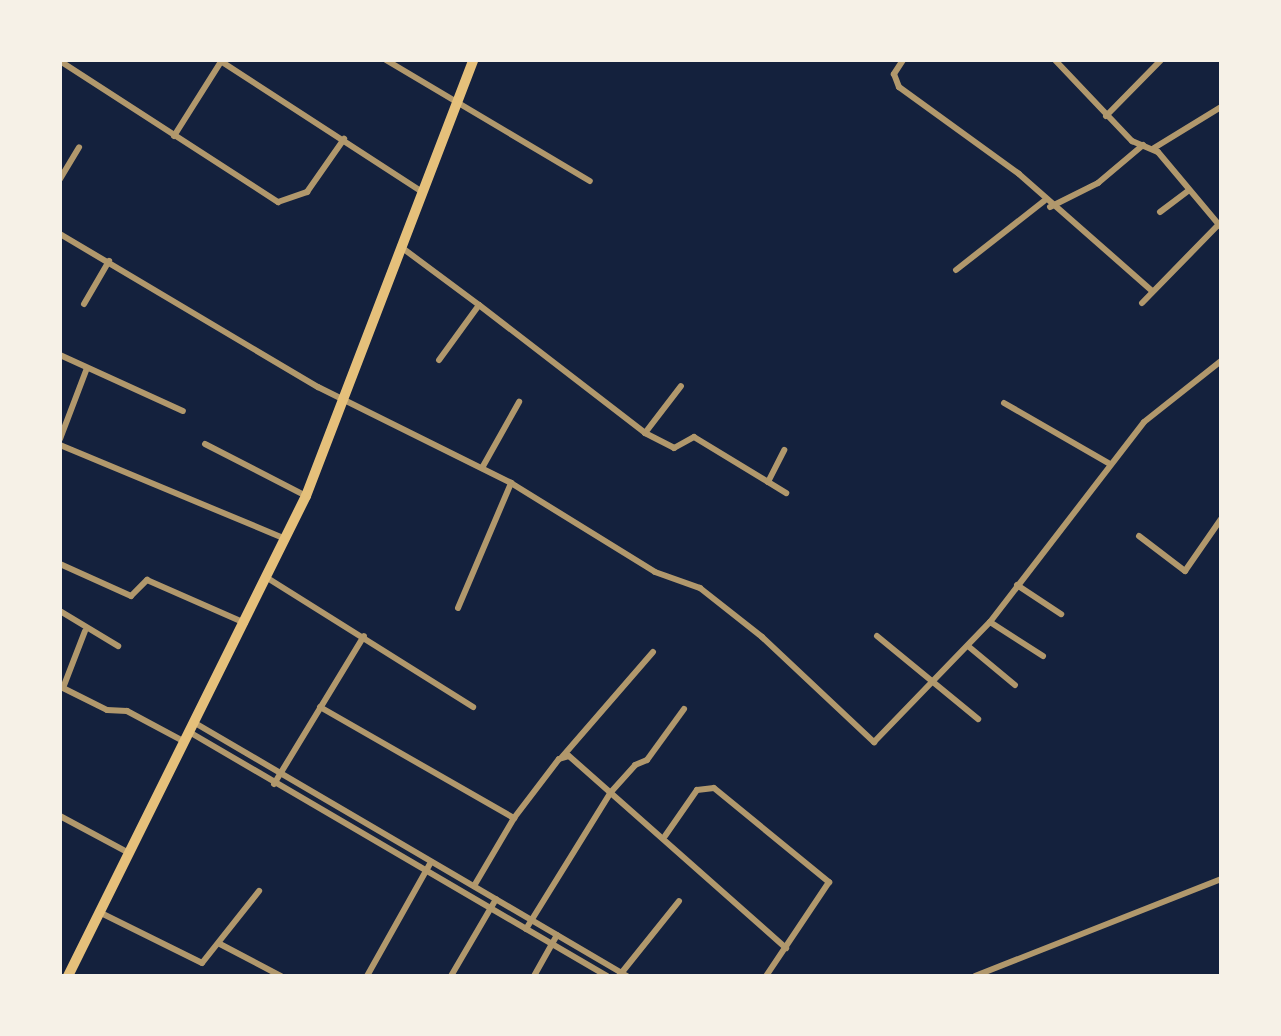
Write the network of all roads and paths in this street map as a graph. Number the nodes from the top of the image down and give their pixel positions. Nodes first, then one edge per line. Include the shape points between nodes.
1 (221, 60) edge
2 (386, 60) edge
3 (473, 60) edge
4 (903, 60) edge
5 (1055, 60) edge
6 (1161, 60) edge
7 (60, 61) edge
8 (457, 99) junction
9 (1221, 107) edge
10 (1106, 116) junction
11 (174, 136) junction
12 (344, 139) junction
13 (1143, 145) junction
14 (79, 147) dead end
15 (1154, 148) junction
16 (60, 179) edge
17 (590, 181) dead end
18 (1189, 190) junction
19 (421, 191) junction
20 (1044, 201) junction
21 (1050, 207) junction
22 (1160, 212) dead end
23 (1220, 226) edge
24 (60, 234) edge
25 (401, 247) junction
26 (109, 261) junction
27 (956, 270) dead end
28 (1151, 290) junction
29 (1142, 303) dead end
30 (84, 304) dead end
31 (479, 304) junction
32 (60, 355) edge
33 (439, 360) dead end
34 (1221, 361) edge
35 (87, 368) junction
36 (681, 386) dead end
37 (343, 398) junction
38 (519, 402) dead end
39 (1005, 404) dead end
40 (183, 411) dead end
41 (645, 433) junction
42 (60, 438) edge
43 (205, 444) dead end
44 (60, 445) edge
45 (784, 450) dead end
46 (1110, 464) junction
47 (482, 468) junction
48 (768, 482) junction
49 (511, 483) junction
50 (786, 493) dead end
51 (306, 496) junction
52 (1221, 519) edge
53 (1138, 536) dead end
54 (286, 539) junction
55 (60, 564) edge
56 (268, 579) junction
57 (1017, 585) junction
58 (458, 608) dead end
59 (60, 611) edge
60 (1061, 614) dead end
61 (990, 622) junction
62 (246, 624) junction
63 (85, 631) junction
64 (364, 636) junction
65 (876, 636) dead end
66 (118, 646) dead end
67 (968, 646) junction
68 (653, 652) dead end
69 (1043, 656) dead end
70 (934, 683) junction
71 (1015, 685) dead end
72 (320, 707) junction
73 (473, 707) dead end
74 (684, 709) dead end
75 (978, 719) dead end
76 (191, 733) junction
77 (562, 757) junction
78 (280, 773) junction
79 (274, 784) junction
80 (611, 792) junction
81 (60, 816) edge
82 (514, 818) junction
83 (665, 836) junction
84 (129, 853) junction
85 (431, 862) junction
86 (425, 873) junction
87 (1221, 879) edge
88 (474, 886) junction
89 (259, 891) dead end
90 (496, 899) junction
91 (679, 901) dead end
92 (490, 909) junction
93 (99, 912) junction
94 (531, 920) junction
95 (526, 929) junction
96 (557, 935) junction
97 (220, 944) junction
98 (552, 944) junction
99 (786, 948) junction
100 (60, 970) edge
101 (623, 975) edge
102 (68, 976) edge
103 (281, 976) edge
104 (367, 976) edge
105 (451, 976) edge
106 (534, 976) edge
107 (607, 976) edge
108 (766, 976) edge
109 (975, 976) edge

1 - 11 street
1 - 12 street
2 - 8 street
3 - 8 highway
4 - 20 street via 894,74 899,87 959,127
5 - 10 street
6 - 10 street
7 - 11 street
8 - 17 street
8 - 19 highway
9 - 15 street
10 - 13 street
11 - 12 street via 278,202 307,192
12 - 19 street
13 - 15 street
13 - 21 street via 1098,183
14 - 16 street
15 - 18 street
18 - 22 street
18 - 23 street
19 - 25 highway
20 - 21 street
20 - 27 street
21 - 28 street
23 - 28 street
24 - 26 street
25 - 31 street
25 - 37 highway
26 - 30 street
26 - 37 street via 246,347
28 - 29 street
31 - 33 street
31 - 41 street
32 - 35 street
34 - 46 street via 1144,422
35 - 40 street
35 - 42 street
36 - 41 street
37 - 47 street
37 - 51 highway
38 - 47 street
39 - 46 street
41 - 48 street via 674,448 694,437
43 - 51 street
44 - 54 street
45 - 48 street
46 - 57 street
47 - 49 street
48 - 50 street
49 - 58 street
49 - 70 street via 655,572 700,588 762,637 872,741 881,741
51 - 54 highway
52 - 53 street via 1185,571
54 - 56 highway
55 - 62 street via 131,596 147,580
56 - 62 highway
56 - 64 street
57 - 60 street
57 - 61 street
59 - 63 street
61 - 67 street
61 - 69 street
62 - 76 highway
63 - 66 street
63 - 76 street via 63,688 107,710 128,711
64 - 72 street
64 - 73 street
65 - 70 street
67 - 70 street
67 - 71 street
68 - 77 street
70 - 75 street
72 - 78 street
72 - 82 street
74 - 80 street via 647,760 635,765
76 - 78 street
76 - 79 street
76 - 84 highway
77 - 80 street via 573,757
77 - 82 street
78 - 79 street
78 - 85 street
79 - 86 street
80 - 83 street
80 - 94 street
81 - 84 street
82 - 88 street
83 - 99 street
83 - 99 street via 697,790 714,788 827,880 827,891
84 - 93 highway
85 - 86 street
85 - 88 street
86 - 92 street
86 - 104 street
87 - 109 street
88 - 90 street
89 - 97 street
90 - 92 street
90 - 94 street
91 - 101 street
92 - 95 street
92 - 105 street
93 - 97 street via 198,963
93 - 102 highway
94 - 95 street
94 - 96 street
95 - 98 street
96 - 98 street
96 - 101 street
97 - 103 street
98 - 106 street
98 - 107 street
99 - 108 street
100 - 102 street

